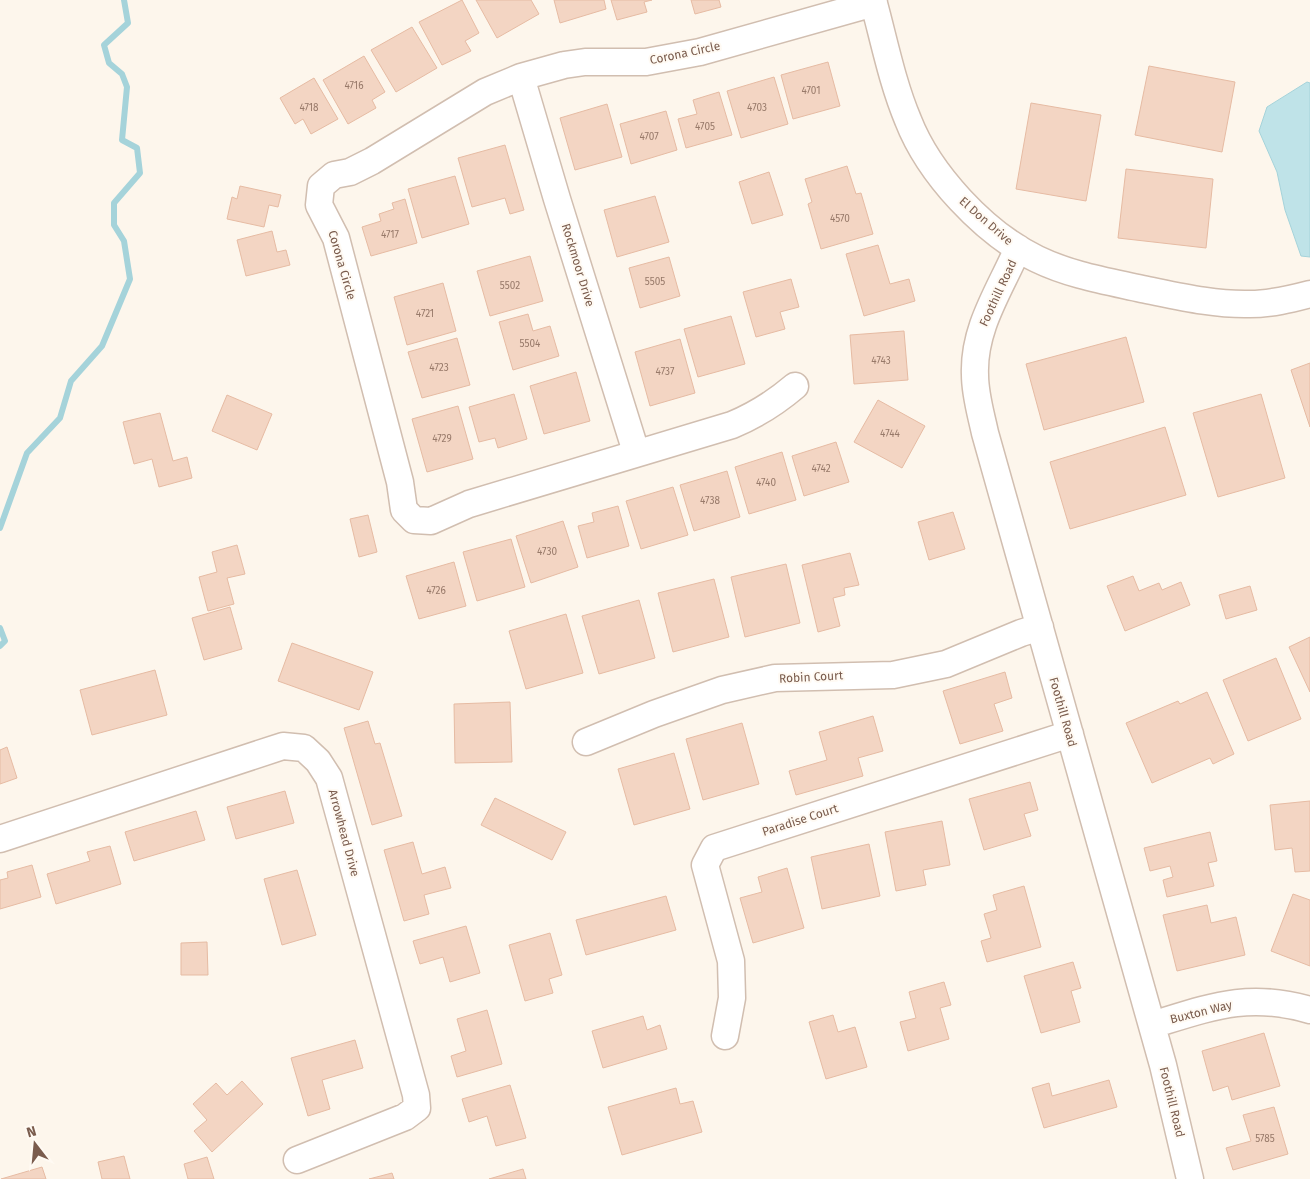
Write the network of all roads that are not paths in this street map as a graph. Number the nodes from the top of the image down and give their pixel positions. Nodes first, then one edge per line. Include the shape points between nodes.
1 (873, 2) edge
2 (522, 77) junction
3 (1018, 248) junction
4 (1310, 294) edge
5 (795, 386) dead end
6 (636, 452) junction
7 (1040, 627) junction
8 (1070, 734) junction
9 (586, 742) dead end
10 (0, 839) edge
11 (1310, 1010) edge
12 (1152, 1025) junction
13 (725, 1036) dead end
14 (297, 1160) dead end
15 (1190, 1179) edge

1 - 2 street, Corona Circle via 692,53 646,62 585,62
1 - 3 street, El Don Drive via 907,119 925,154 967,207
2 - 6 street, Rockmoor Drive
2 - 6 street, Corona Circle via 485,92 372,161 350,172 334,175 321,186 319,205 336,238 400,482 404,510 414,520 431,521 468,504
3 - 4 street, El Don Drive via 1036,259 1087,277 1181,297 1250,304
3 - 7 street, Foothill Road via 986,313 974,375 985,433
5 - 6 street, Corona Circle via 778,401 732,425
7 - 8 street, Foothill Road
7 - 9 street, Robin Court via 946,664 893,675 775,678 722,690
8 - 12 street, Foothill Road
8 - 13 street, Paradise Court via 714,848 705,865 731,961 732,998
10 - 14 street, Arrowhead Drive via 283,746 304,748 318,760 329,778 416,1095 416,1108 405,1117
11 - 12 street, Buxton Way via 1275,1002 1245,1002 1204,1009
12 - 15 street, Foothill Road

